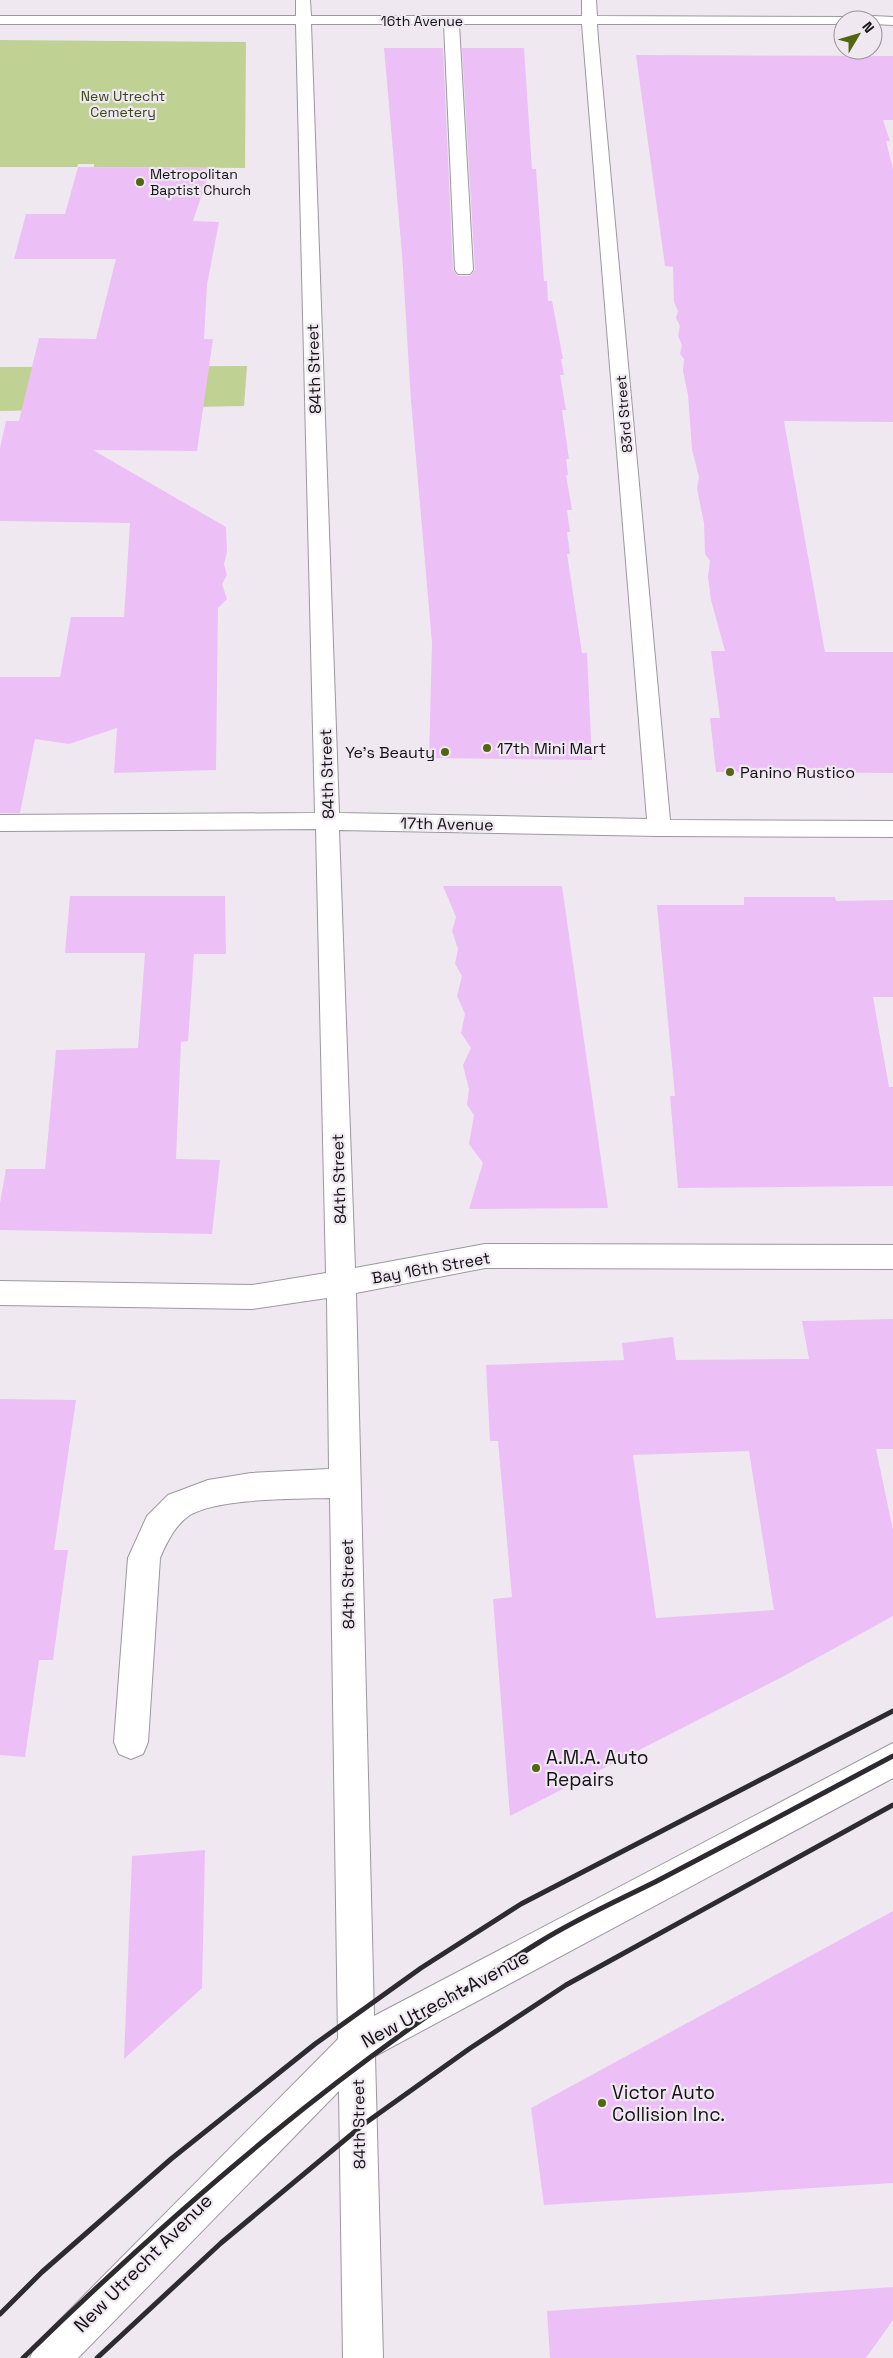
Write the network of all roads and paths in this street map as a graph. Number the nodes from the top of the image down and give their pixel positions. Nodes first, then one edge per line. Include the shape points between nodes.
1 (589, 0) edge
2 (107, 1) edge
3 (432, 3) dead end
4 (758, 4) dead end
5 (303, 10) edge
6 (0, 20) edge
7 (103, 20) junction
8 (590, 20) junction
9 (761, 20) junction
10 (833, 20) edge
11 (431, 21) junction
12 (450, 21) junction
13 (464, 270) dead end
14 (328, 821) junction
15 (0, 823) edge
16 (659, 828) junction
17 (893, 829) edge
18 (893, 1257) edge
19 (341, 1283) junction
20 (0, 1293) edge
21 (346, 1483) junction
22 (131, 1742) dead end
23 (893, 1760) edge
24 (358, 2045) junction
25 (50, 2358) edge
26 (363, 2358) edge

1 - 8 street, 83rd Street
2 - 7 street
3 - 11 street
4 - 9 street
5 - 7 street, 16th Avenue
5 - 11 street, 16th Avenue
5 - 14 street, 84th Street
6 - 7 street, 16th Avenue
8 - 9 street, 16th Avenue
8 - 12 street, 16th Avenue
8 - 16 street, 83rd Street
9 - 10 street, 16th Avenue
11 - 12 street, 16th Avenue
12 - 13 street
14 - 15 street, 17th Avenue
14 - 16 street, 17th Avenue
14 - 19 street, 84th Street
16 - 17 street, 17th Avenue
18 - 19 street, Bay 16th Street via 485,1256
19 - 20 street, Bay 16th Street via 252,1297
19 - 21 street, 84th Street
21 - 22 street via 251,1487 208,1494 179,1505 158,1526 144,1558
21 - 24 street, 84th Street
23 - 24 street, New Utrecht Avenue
24 - 25 street, New Utrecht Avenue
24 - 26 street, 84th Street

